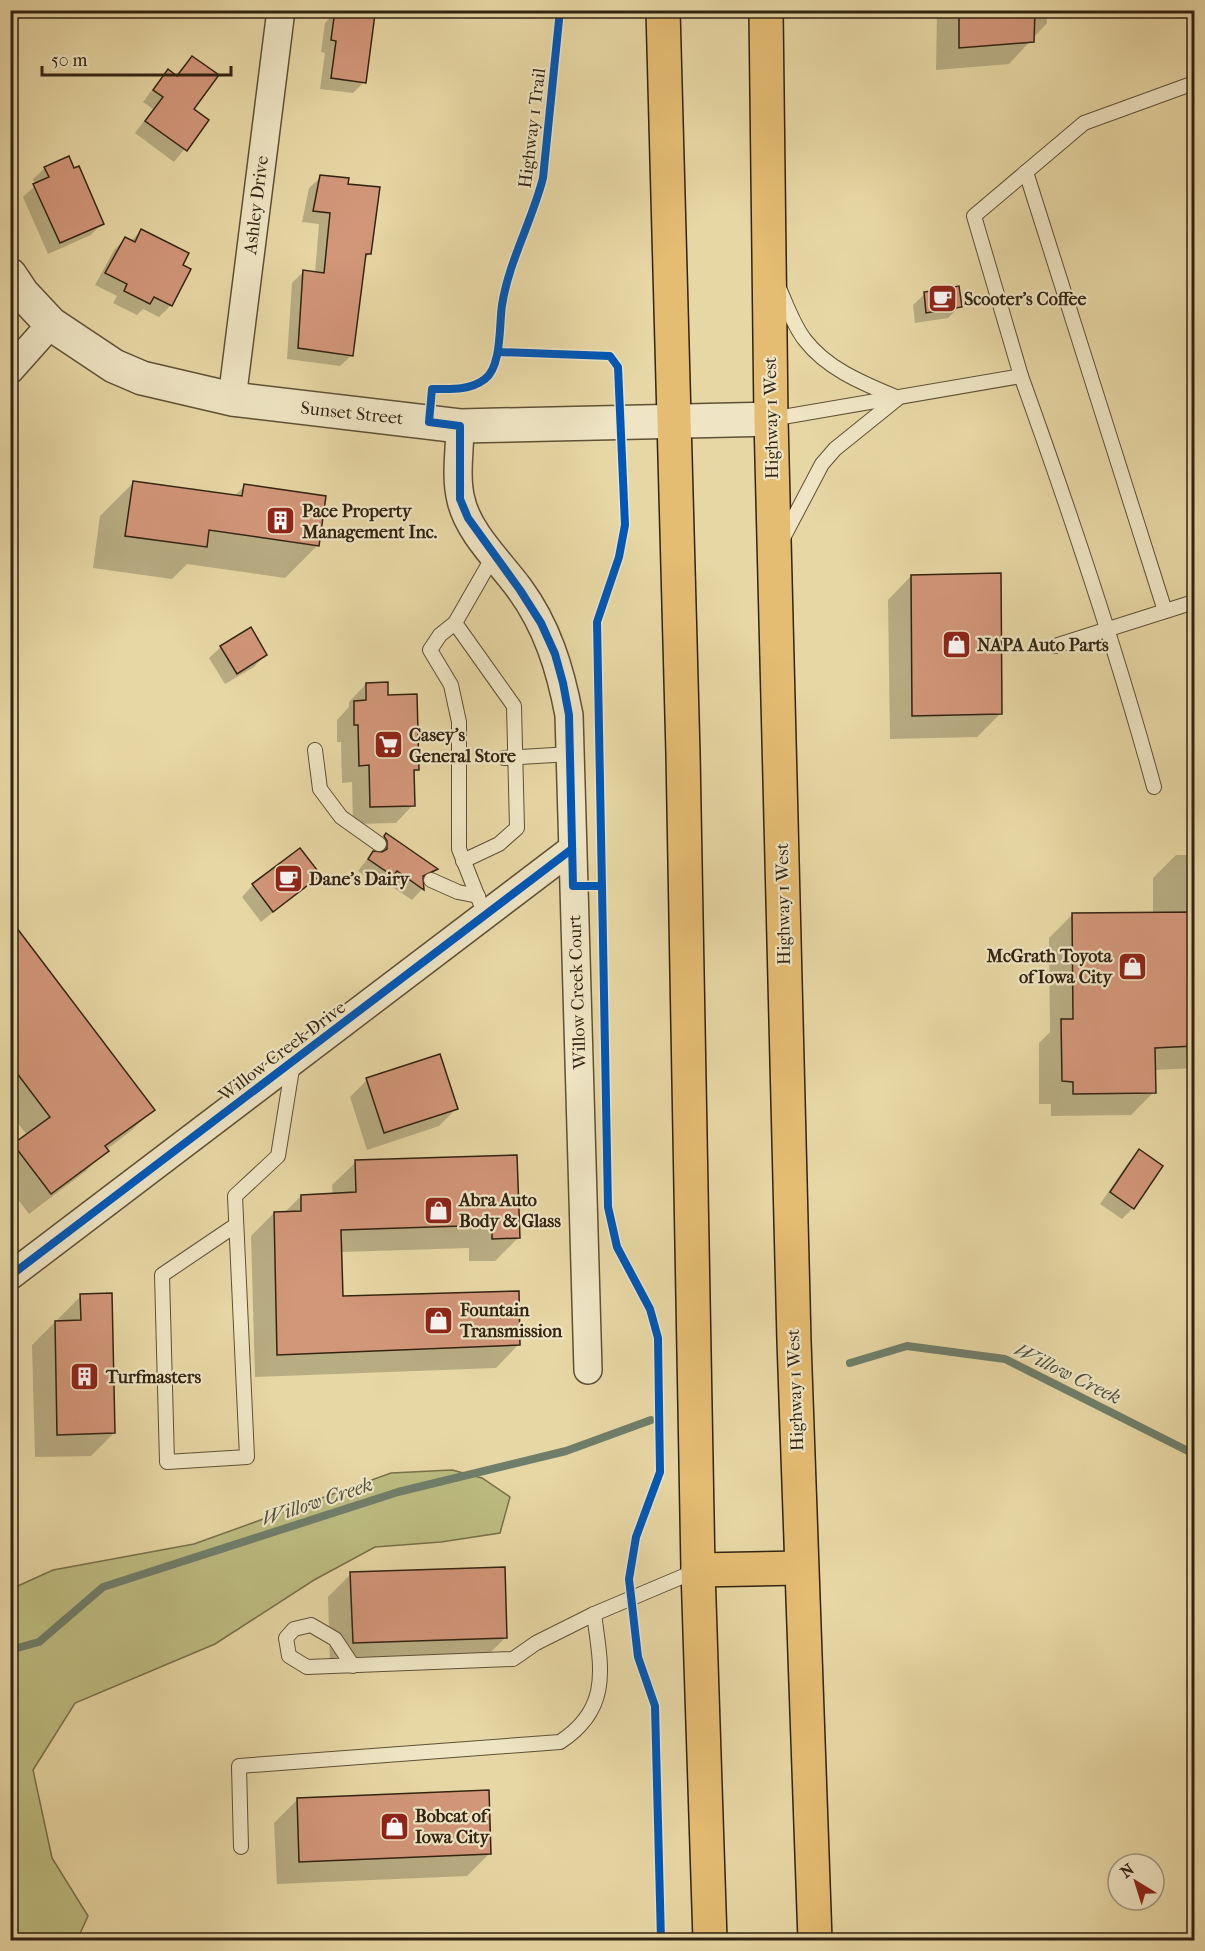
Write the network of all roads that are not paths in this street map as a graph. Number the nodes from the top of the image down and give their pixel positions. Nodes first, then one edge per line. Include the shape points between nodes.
1 (281, 10) edge
2 (663, 10) edge
3 (766, 10) edge
4 (1194, 83) edge
5 (1026, 172) junction
6 (768, 267) junction
7 (10, 275) edge
8 (51, 324) junction
9 (10, 370) edge
10 (1021, 376) junction
11 (898, 398) junction
12 (232, 399) junction
13 (771, 419) junction
14 (675, 422) junction
15 (460, 426) junction
16 (774, 553) junction
17 (494, 555) junction
18 (1194, 602) edge
19 (1165, 611) junction
20 (455, 623) junction
21 (1108, 629) junction
22 (1055, 646) dead end
23 (315, 750) dead end
24 (570, 754) junction
25 (510, 757) junction
26 (1154, 787) dead end
27 (379, 844) dead end
28 (572, 849) junction
29 (464, 861) junction
30 (431, 880) dead end
31 (481, 905) junction
32 (293, 1061) junction
33 (236, 1225) junction
34 (10, 1275) edge
35 (588, 1370) dead end
36 (800, 1568) junction
37 (698, 1570) junction
38 (594, 1614) junction
39 (353, 1666) junction
40 (241, 1847) dead end
41 (710, 1941) edge
42 (815, 1941) edge

1 - 12 street, Ashley Drive
2 - 14 main road
3 - 6 main road, Highway 1 West
4 - 5 lane via 1084,123
5 - 10 lane via 974,216
5 - 19 lane
6 - 11 lane via 804,339 852,378
6 - 13 main road, Highway 1 West
7 - 8 street, Sunset Street
8 - 9 street
8 - 12 street, Sunset Street via 105,361 142,378
10 - 11 lane
10 - 21 lane
11 - 13 lane
11 - 16 lane via 853,433 822,464
12 - 15 street, Sunset Street
13 - 14 street, Sunset Street
13 - 16 main road, Highway 1 West
14 - 15 street, Sunset Street
14 - 37 main road
15 - 17 street, Willow Creek Court via 460,499 468,518
16 - 36 main road, Highway 1 West
17 - 20 lane
17 - 24 street, Willow Creek Court via 541,623 555,654 569,715
18 - 19 lane
19 - 21 lane
20 - 25 lane via 514,706
20 - 29 lane via 430,650 451,686 459,722 458,839
21 - 22 lane
21 - 26 lane
23 - 27 lane via 320,789 341,817
24 - 25 lane
24 - 28 street, Willow Creek Court
25 - 29 lane via 517,828 499,844
28 - 31 street, Willow Creek Drive
28 - 35 street, Willow Creek Court
29 - 31 lane
30 - 31 lane
31 - 32 street, Willow Creek Drive
32 - 33 lane via 278,1156 235,1196
32 - 34 street, Willow Creek Drive
33 - 33 lane via 247,1457 167,1462 162,1275
36 - 37 main road
36 - 42 main road, Highway 1 West
37 - 38 lane
37 - 41 main road
38 - 39 lane via 513,1659
38 - 40 lane via 602,1675 597,1702 577,1731 560,1742 239,1766
39 - 39 lane via 335,1639 310,1625 294,1629 286,1638 289,1656 307,1667

